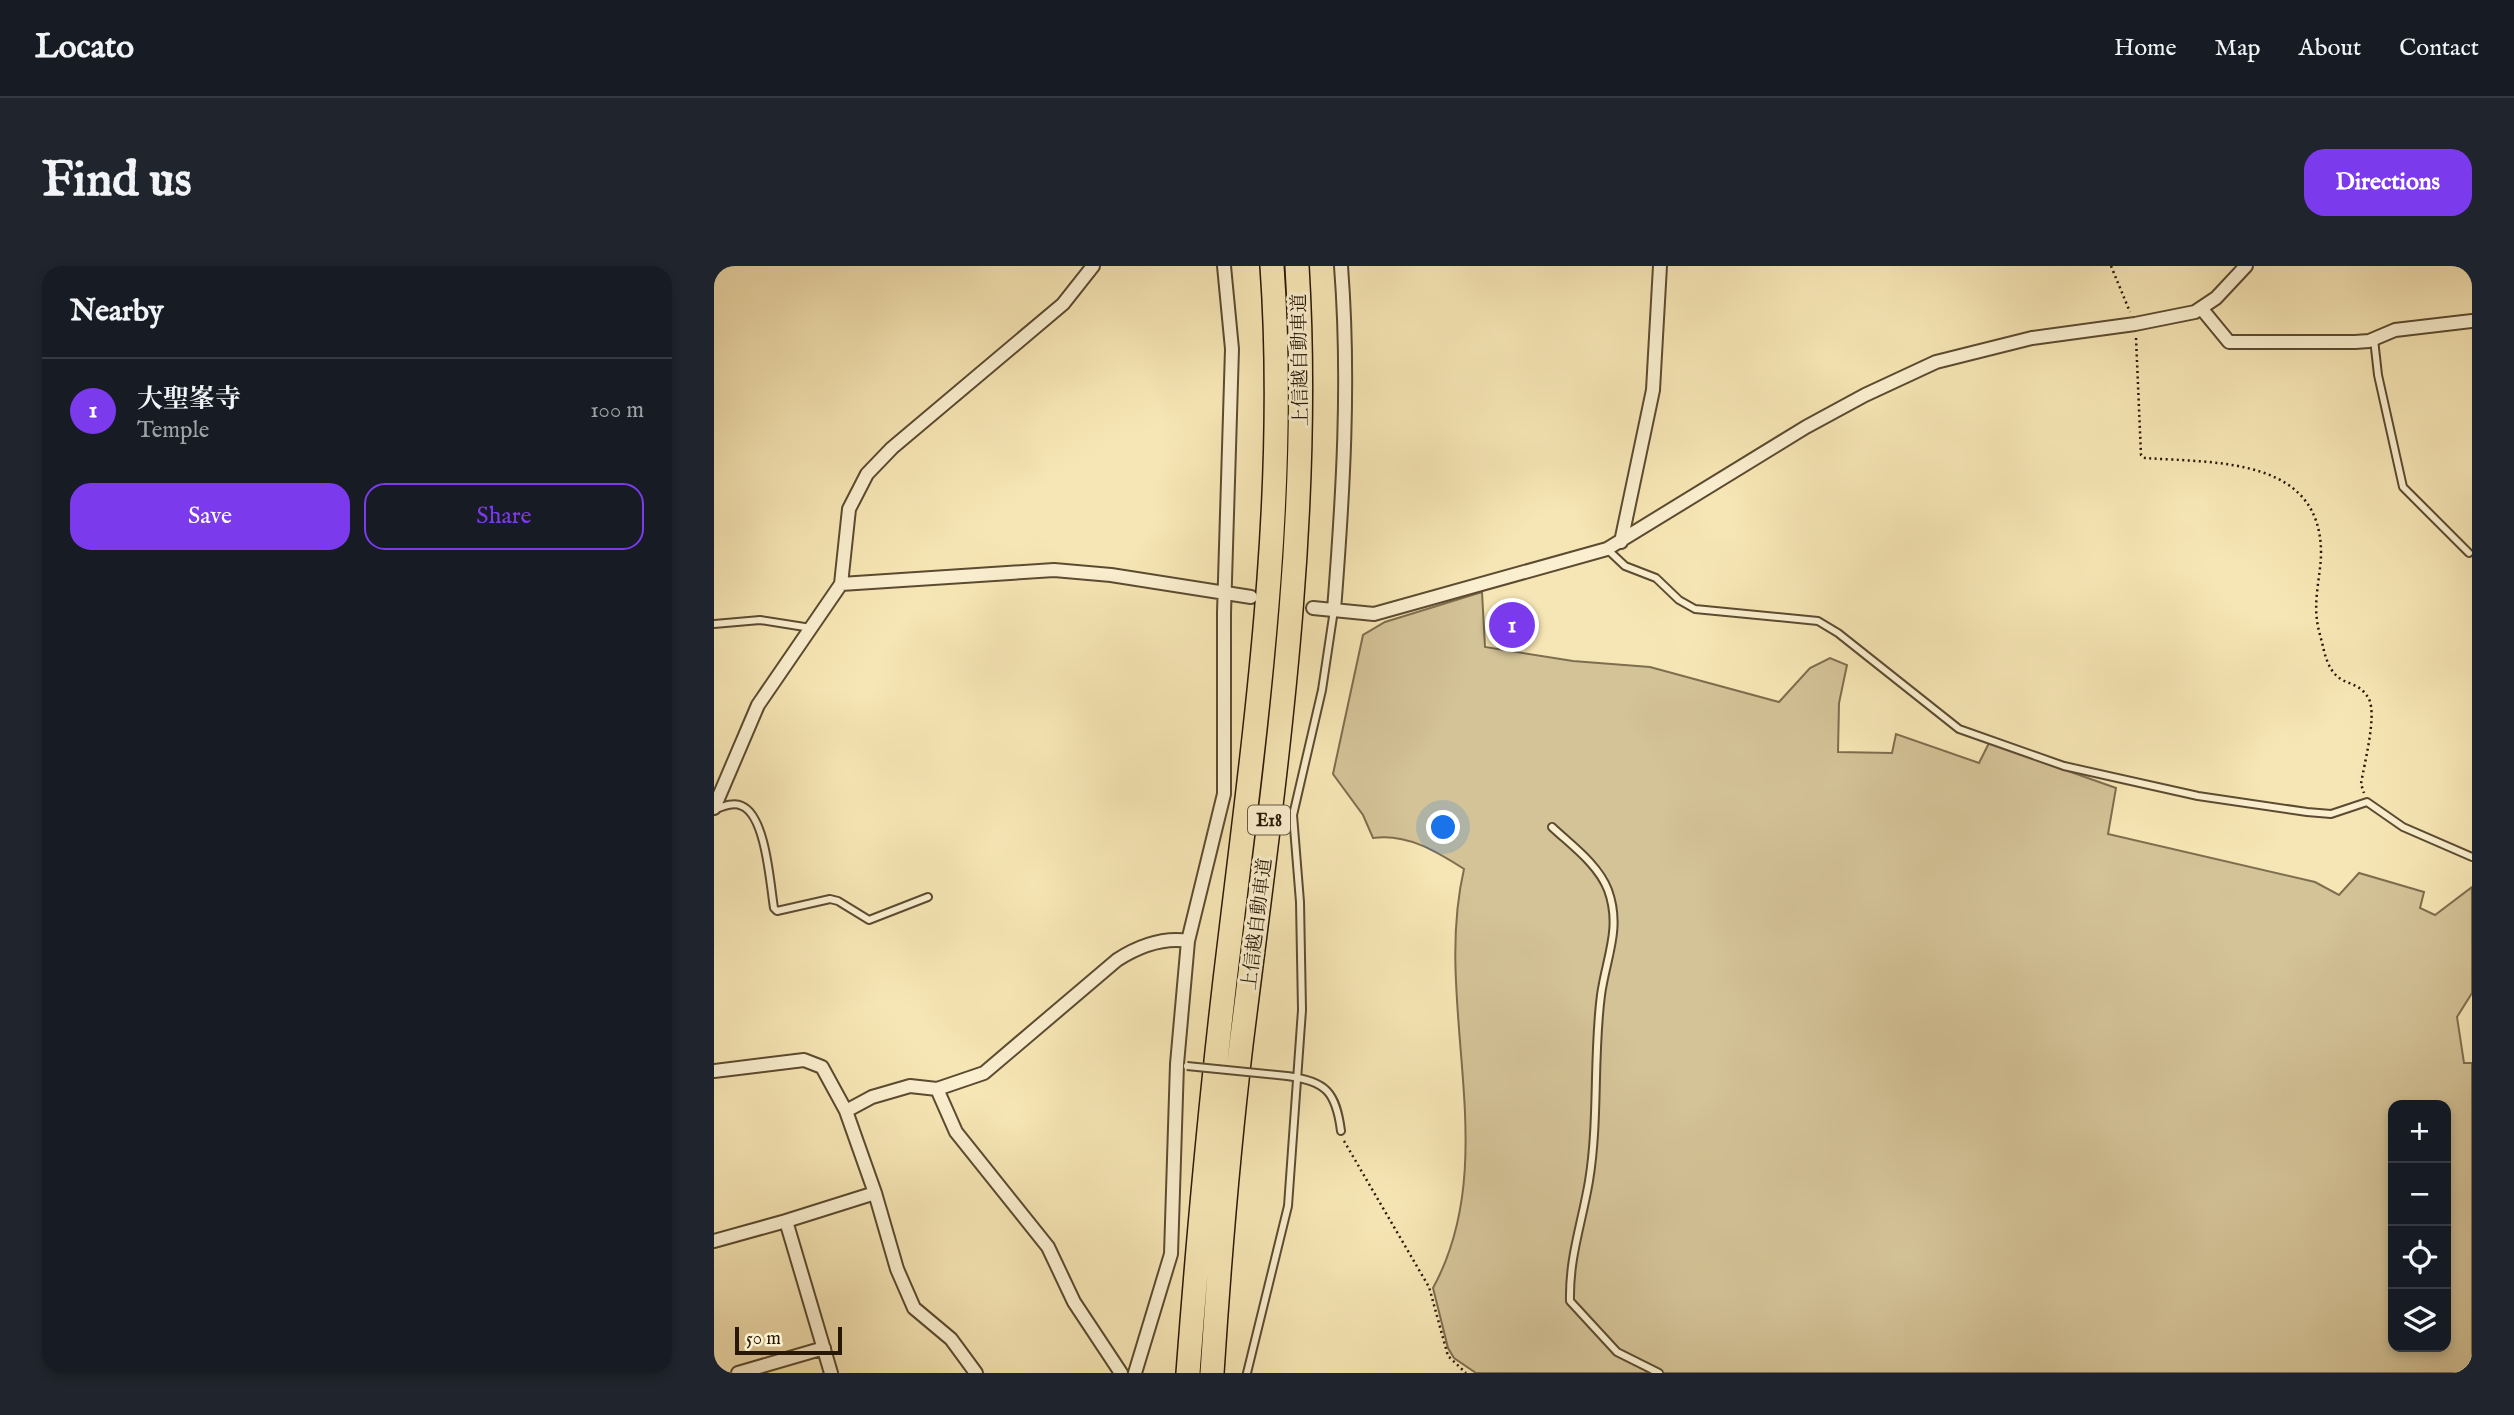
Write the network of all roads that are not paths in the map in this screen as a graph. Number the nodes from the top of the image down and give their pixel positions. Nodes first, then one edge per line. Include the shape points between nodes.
1 (1093, 266) edge
2 (1224, 266) edge
3 (1272, 266) edge
4 (1297, 266) edge
5 (1341, 266) edge
6 (1660, 266) edge
7 (2246, 266) edge
8 (2201, 308) junction
9 (2472, 321) edge
10 (2374, 339) junction
11 (1621, 542) junction
12 (1607, 549) junction
13 (2469, 553) dead end
14 (841, 584) junction
15 (1225, 593) junction
16 (1251, 597) dead end
17 (1313, 608) dead end
18 (1334, 610) junction
19 (714, 624) edge
20 (811, 628) junction
21 (714, 809) edge
22 (1552, 827) dead end
23 (2472, 857) edge
24 (928, 897) dead end
25 (1188, 941) junction
26 (1182, 1065) junction
27 (714, 1071) edge
28 (1291, 1077) junction
29 (937, 1089) junction
30 (846, 1111) junction
31 (1341, 1131) road end
32 (875, 1193) junction
33 (786, 1221) junction
34 (714, 1241) edge
35 (824, 1348) junction
36 (738, 1373) edge
37 (831, 1373) edge
38 (976, 1373) edge
39 (1121, 1373) edge
40 (1135, 1373) edge
41 (1188, 1373) edge
42 (1212, 1373) edge
43 (1247, 1373) edge
44 (1658, 1373) edge

1 - 14 street via 1063,304 867,474 849,509
2 - 15 street via 1232,349
3 - 41 highway, 上信越自動車道 / E18 via 1276,446 1268,591 1215,1066
4 - 42 highway, 上信越自動車道 / E18 via 1300,448 1292,595 1241,1049
5 - 18 street via 1346,396
6 - 11 street via 1653,390
7 - 8 street
8 - 10 street via 2229,342
8 - 11 street via 2135,324 2032,338 1936,362 1806,427
9 - 10 street via 2395,330
10 - 13 lane via 2403,487
11 - 12 street
12 - 18 street via 1374,614
12 - 23 lane via 1626,566 1656,578 1695,609 1818,621 1959,729 2064,766 2198,796 2330,814 2367,802 2403,827
14 - 15 street via 1054,570
14 - 20 street
15 - 16 street
15 - 25 street via 1224,794
17 - 18 street
18 - 28 lane via 1322,690 1293,815 1302,1010
19 - 20 lane via 761,620
20 - 21 street via 758,705
21 - 24 lane via 742,806 752,815 761,833 777,911 830,899 869,920
22 - 44 lane via 1596,870 1607,888 1615,934 1601,993 1589,1180 1569,1268 1570,1301 1616,1352
25 - 26 street
25 - 29 street via 1170,940 1135,949 984,1073
26 - 28 lane, bridge
26 - 40 street via 1171,1254
27 - 30 street via 804,1060 822,1068
28 - 31 lane via 1310,1078 1329,1093
28 - 43 lane via 1288,1206
29 - 30 street via 910,1086
29 - 39 street via 956,1132 1048,1247 1074,1302
30 - 32 street
32 - 33 street
32 - 38 street via 897,1269 914,1308 951,1339
33 - 34 street
33 - 35 street
35 - 36 street
35 - 37 street

